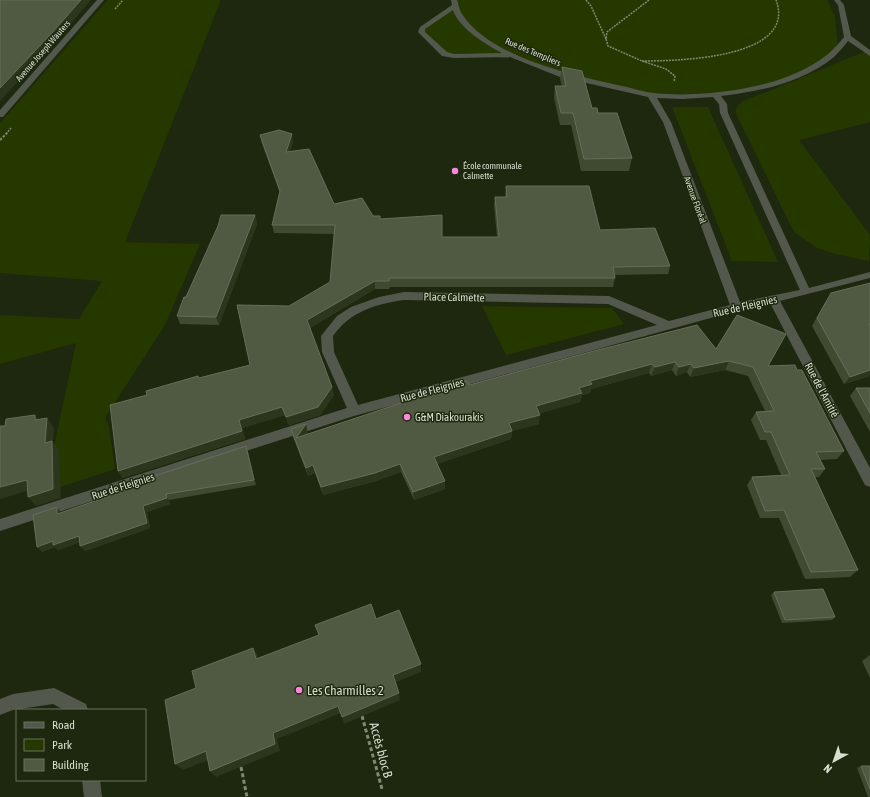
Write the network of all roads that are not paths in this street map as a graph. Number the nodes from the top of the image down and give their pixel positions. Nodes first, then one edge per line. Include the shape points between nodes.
1 (101, 0) edge
2 (837, 0) edge
3 (454, 3) edge
4 (848, 38) junction
5 (870, 54) edge
6 (513, 55) junction
7 (715, 94) junction
8 (651, 95) junction
9 (0, 115) edge
10 (870, 275) edge
11 (806, 292) junction
12 (773, 299) junction
13 (736, 307) junction
14 (670, 326) junction
15 (354, 411) junction
16 (870, 482) edge
17 (0, 525) edge
18 (0, 707) edge
19 (78, 709) edge
20 (91, 781) edge
21 (93, 797) edge

1 - 9 street, Avenue Joseph Wauters
2 - 4 street via 841,5
3 - 6 street, Rue des Templiers via 466,25 492,45
3 - 6 street via 422,28 421,32 445,54
4 - 5 street
4 - 7 street, Rue des Templiers via 830,56 804,72 763,85
6 - 8 street, Rue des Templiers via 564,75
7 - 8 street, Rue des Templiers
7 - 11 street via 723,104 724,113
8 - 13 street, Avenue Floréal via 667,122
10 - 11 street, Rue de Fleignies
11 - 12 street, Rue de Fleignies
12 - 13 street, Rue de Fleignies
12 - 16 street, Rue de l'Amitié
13 - 14 street, Rue de Fleignies
14 - 15 street, Rue de Fleignies
14 - 15 street, Place Calmette via 609,300 404,296 377,300 341,319 327,336 328,352
15 - 17 street, Rue de Fleignies
18 - 19 street via 13,702 54,696
20 - 21 street

